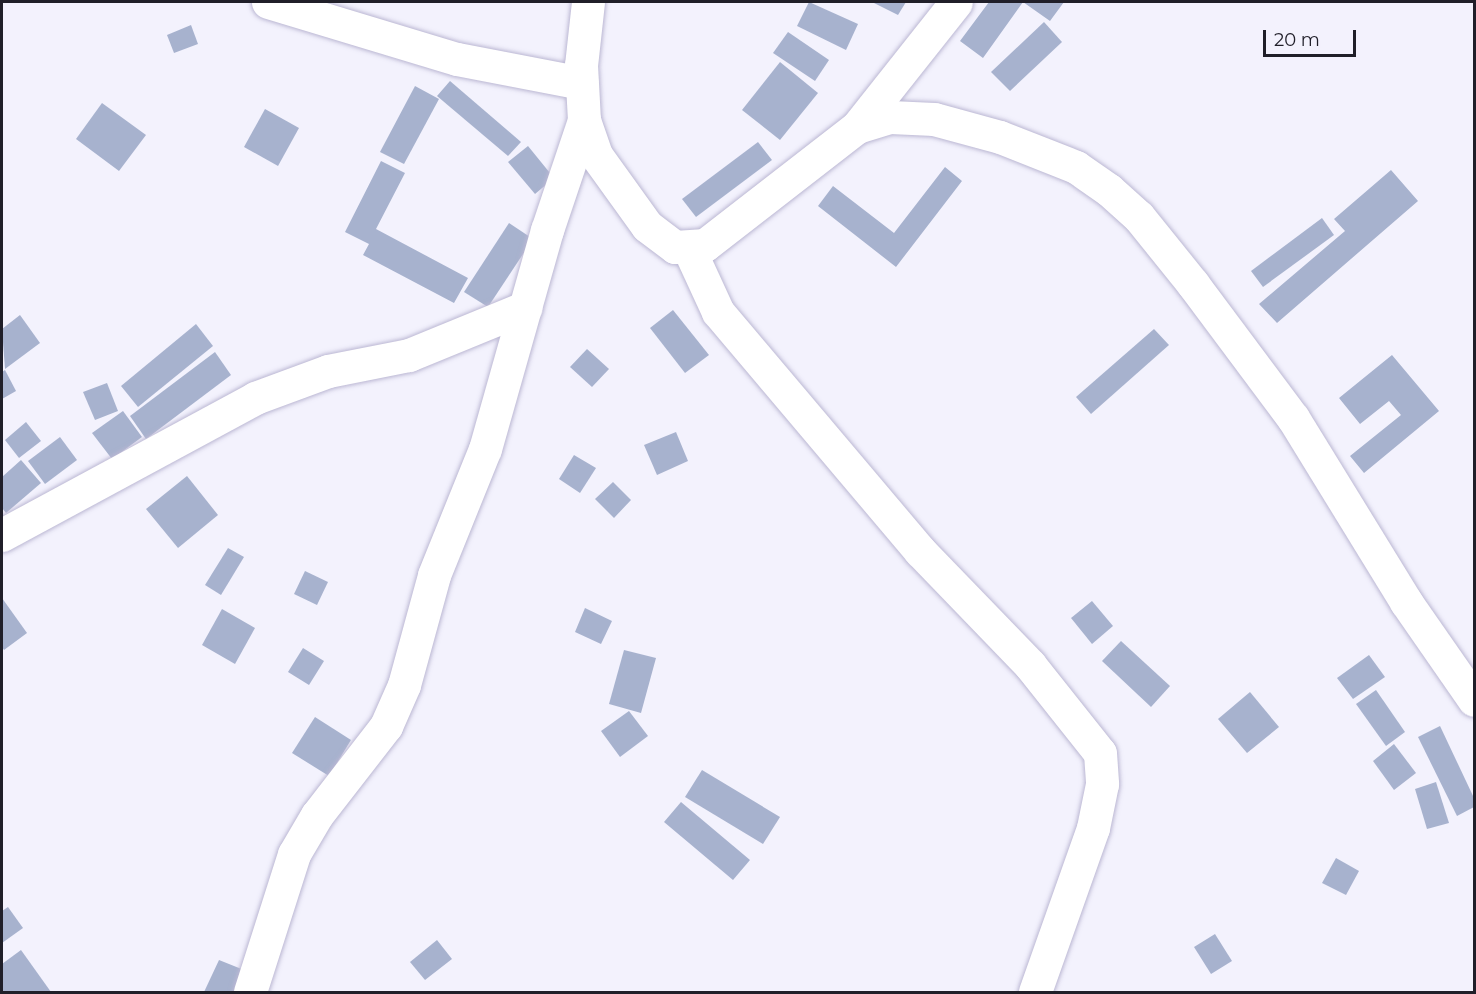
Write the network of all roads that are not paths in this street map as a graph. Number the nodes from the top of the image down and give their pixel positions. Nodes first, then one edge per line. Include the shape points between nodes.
1 (268, 2) edge
2 (588, 2) edge
3 (956, 2) edge
4 (582, 83) junction
5 (584, 120) junction
6 (857, 127) junction
7 (689, 249) junction
8 (526, 307) junction
9 (2, 535) edge
10 (1474, 700) edge
11 (250, 993) edge
12 (1035, 993) edge

1 - 4 street via 457,59
2 - 4 street
3 - 6 street
4 - 5 street
5 - 7 street via 596,155 647,226 675,248
5 - 8 street
6 - 7 street via 736,223 705,245
6 - 10 street via 890,117 934,119 1000,136 1076,167 1139,217 1293,418 1406,602
7 - 12 street via 718,312 920,551 1030,665 1100,753 1102,784 1093,828
8 - 9 street via 409,355 328,370 255,398
8 - 11 street via 485,449 434,575 404,685 386,726 317,815 294,854

